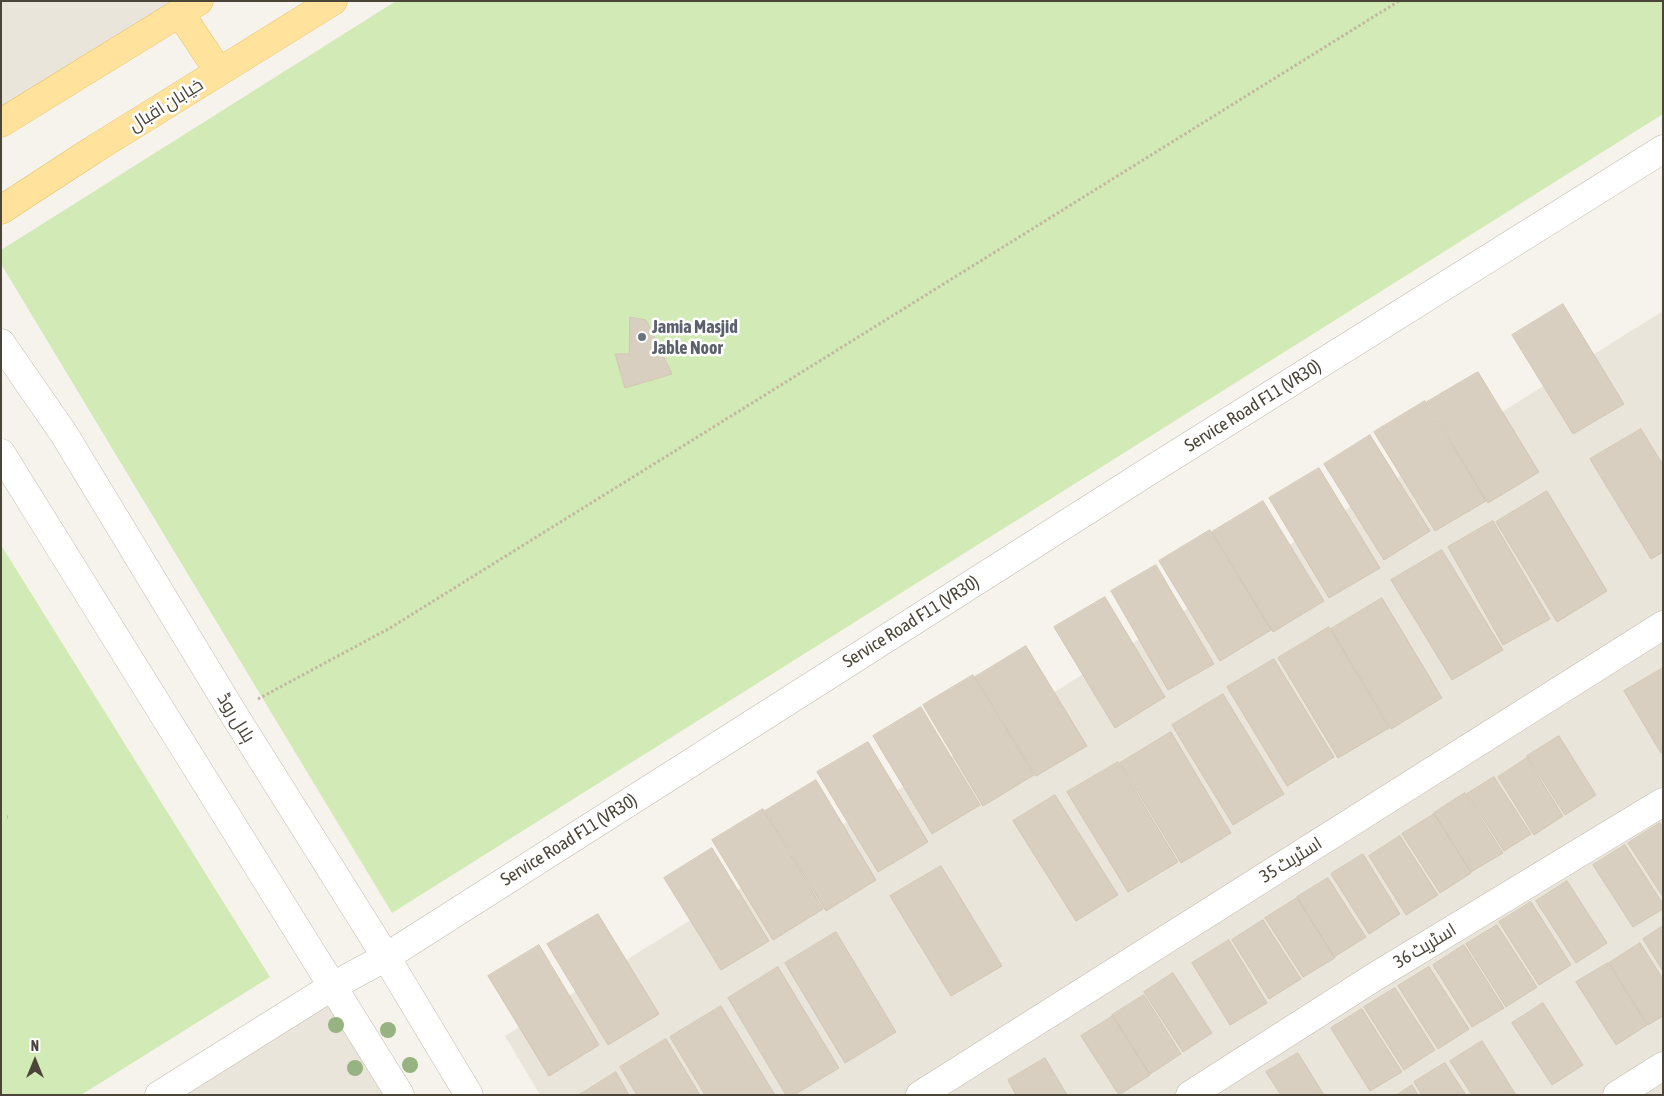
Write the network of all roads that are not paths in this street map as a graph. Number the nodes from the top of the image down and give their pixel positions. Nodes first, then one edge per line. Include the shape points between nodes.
1 (332, 1) edge
2 (183, 5) edge
3 (220, 72) junction
4 (1, 122) edge
5 (1663, 149) edge
6 (1, 210) edge
7 (1, 343) edge
8 (1, 453) edge
9 (1663, 626) edge
10 (1663, 802) edge
11 (386, 957) junction
12 (333, 986) junction
13 (1663, 1066) edge
14 (159, 1095) edge
15 (400, 1095) edge
16 (469, 1095) edge
17 (920, 1095) edge
18 (1190, 1095) edge
19 (1617, 1095) edge

1 - 3 main road, خیابان اقبال
2 - 3 main road
2 - 4 main road
3 - 6 main road, خیابان اقبال
5 - 11 street, Service Road F11 (VR30) via 1138,478
7 - 11 street, ہلال روڈ via 64,434
8 - 12 street
9 - 17 street, اسٹریٹ 35
10 - 18 street, اسٹریٹ 36 via 1376,976
11 - 12 street, Service Road F11 (VR30)
11 - 16 street, ہلال روڈ
12 - 14 street, Service Road F11 (VR30)
12 - 15 street
13 - 19 street

